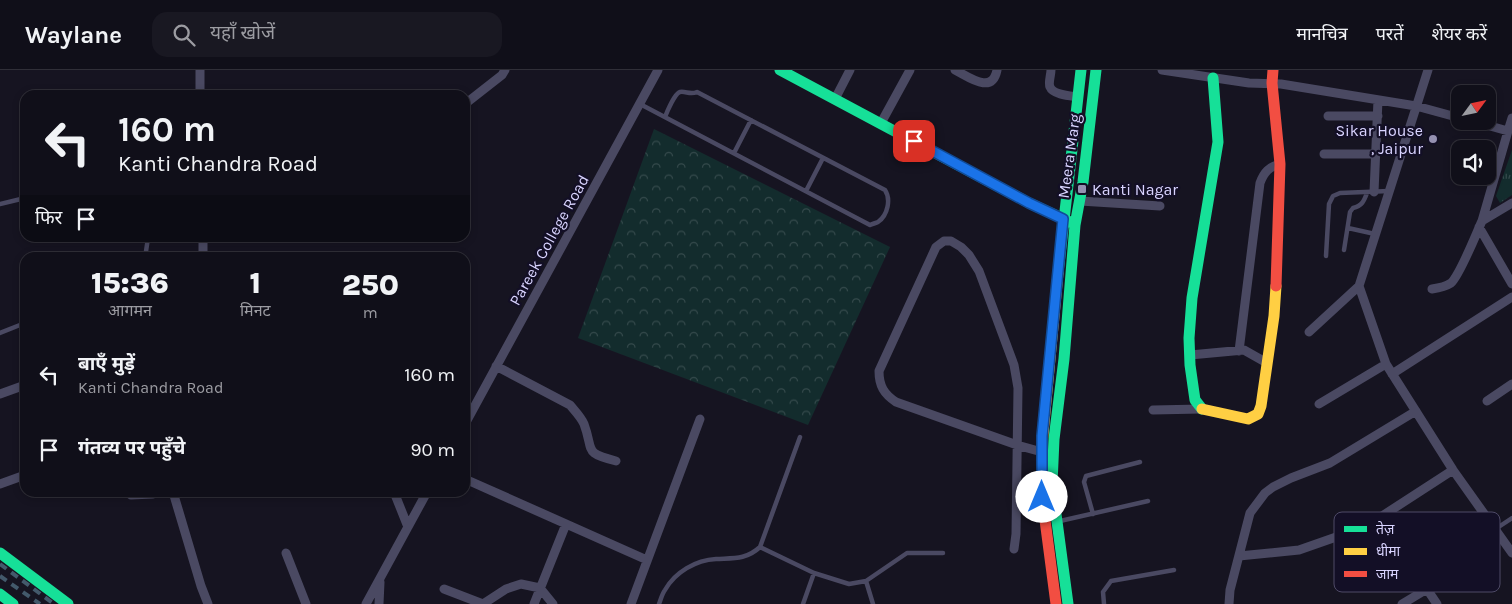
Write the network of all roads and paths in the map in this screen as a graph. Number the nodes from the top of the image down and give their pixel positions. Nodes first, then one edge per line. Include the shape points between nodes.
1 (200, 70) edge
2 (505, 70) edge
3 (658, 70) edge
4 (780, 70) edge
5 (850, 70) edge
6 (910, 70) edge
7 (955, 70) edge
8 (997, 70) edge
9 (1051, 70) edge
10 (1082, 70) edge
11 (1096, 70) edge
12 (1162, 70) edge
13 (1273, 70) edge
14 (1428, 70) edge
15 (795, 73) edge
16 (1213, 78) junction
17 (1272, 84) junction
18 (200, 90) edge
19 (1078, 97) junction
20 (835, 98) junction
21 (470, 100) edge
22 (1378, 100) junction
23 (640, 104) junction
24 (1416, 106) junction
25 (1328, 116) dead end
26 (1378, 116) junction
27 (1451, 116) edge
28 (665, 117) junction
29 (1512, 118) edge
30 (751, 120) junction
31 (881, 123) junction
32 (1496, 128) edge
33 (1508, 131) junction
34 (734, 153) junction
35 (1324, 154) dead end
36 (1376, 154) junction
37 (823, 158) junction
38 (1280, 164) junction
39 (806, 191) junction
40 (1389, 192) junction
41 (1371, 193) junction
42 (20, 199) edge
43 (1080, 200) junction
44 (1512, 203) edge
45 (0, 204) edge
46 (1160, 206) dead end
47 (1063, 219) junction
48 (1075, 224) junction
49 (1480, 224) junction
50 (1348, 228) junction
51 (1375, 234) junction
52 (1344, 250) dead end
53 (1326, 256) dead end
54 (1512, 284) edge
55 (1359, 286) junction
56 (1432, 288) dead end
57 (1512, 297) edge
58 (20, 325) edge
59 (1309, 332) dead end
60 (0, 333) edge
61 (1239, 351) junction
62 (1190, 355) junction
63 (1267, 363) junction
64 (1386, 364) junction
65 (496, 366) junction
66 (1392, 374) junction
67 (1512, 384) edge
68 (20, 387) edge
69 (0, 394) edge
70 (1487, 400) dead end
71 (1319, 404) dead end
72 (1200, 409) junction
73 (1153, 410) dead end
74 (1416, 411) junction
75 (470, 415) edge
76 (700, 419) dead end
77 (800, 437) dead end
78 (1017, 445) junction
79 (1042, 452) junction
80 (616, 461) dead end
81 (1140, 462) dead end
82 (1452, 470) junction
83 (20, 477) edge
84 (470, 481) edge
85 (0, 484) edge
86 (176, 497) edge
87 (396, 497) edge
88 (424, 497) edge
89 (1148, 501) dead end
90 (1388, 512) edge
91 (1481, 512) edge
92 (1093, 514) junction
93 (1512, 518) edge
94 (1056, 522) junction
95 (566, 524) junction
96 (1500, 526) edge
97 (408, 527) junction
98 (1334, 538) edge
99 (1500, 538) edge
100 (760, 547) junction
101 (1014, 549) dead end
102 (0, 552) edge
103 (286, 553) dead end
104 (943, 553) dead end
105 (1512, 553) edge
106 (1239, 556) junction
107 (647, 560) junction
108 (1174, 570) dead end
109 (814, 573) junction
110 (380, 578) junction
111 (866, 581) junction
112 (444, 588) dead end
113 (540, 588) junction
114 (1422, 592) edge
115 (1429, 592) edge
116 (0, 594) edge
117 (13, 604) edge
118 (68, 604) edge
119 (208, 604) edge
120 (306, 604) edge
121 (366, 604) edge
122 (378, 604) edge
123 (483, 604) edge
124 (534, 604) edge
125 (553, 604) edge
126 (631, 604) edge
127 (659, 604) edge
128 (802, 604) edge
129 (873, 604) edge
130 (1056, 604) edge
131 (1068, 604) edge
132 (1104, 604) edge
133 (1229, 604) edge
134 (1402, 604) edge
135 (1437, 604) edge

1 - 18 street
2 - 21 street
3 - 23 street, Pareek College Road
4 - 15 main road
5 - 20 street
6 - 31 street
7 - 8 street via 986,83 991,82
9 - 19 street via 1052,91
10 - 19 main road, Meera Marg
11 - 43 main road, Meera Marg
12 - 16 street
13 - 17 main road
14 - 24 street
15 - 20 main road
16 - 17 street
16 - 62 main road via 1218,142 1192,298
17 - 22 street
17 - 38 main road
19 - 47 main road, Meera Marg
20 - 31 main road
22 - 24 street
22 - 26 street
23 - 28 lane
23 - 65 street, Pareek College Road
24 - 27 street
24 - 40 street
25 - 26 street
26 - 36 street
28 - 30 lane via 676,94 697,92
28 - 34 lane
29 - 33 street
30 - 34 lane
30 - 37 lane
31 - 47 main road
32 - 33 street
33 - 49 street
34 - 39 lane
35 - 36 street
36 - 41 street
37 - 39 lane
37 - 39 lane via 885,190 889,202 884,215 870,224
38 - 61 street via 1267,170 1260,182
38 - 63 main road via 1274,316
40 - 41 lane
40 - 51 street
41 - 50 lane via 1350,212
41 - 53 lane via 1340,192 1333,196 1329,204
42 - 45 lane
43 - 46 street
43 - 48 main road, Meera Marg
44 - 49 street
47 - 48 main road
47 - 79 main road, Meera Marg
48 - 94 main road, Meera Marg via 1052,475
49 - 54 street
49 - 56 street via 1452,282
50 - 51 lane
50 - 52 lane
51 - 55 street
55 - 59 street
55 - 64 street
57 - 66 street
58 - 60 lane
61 - 62 street
61 - 63 street via 1244,350
62 - 72 main road via 1195,400
63 - 72 main road via 1258,414 1248,418
64 - 66 street
64 - 71 street
65 - 75 street, Pareek College Road
65 - 80 street via 570,405 584,423 589,448 600,457
66 - 74 street
67 - 70 street
68 - 69 street
72 - 73 street
74 - 82 street
74 - 106 street via 1330,463 1291,478 1265,493 1250,513
76 - 107 street
77 - 100 lane
78 - 78 street via 896,402 882,389 879,371 936,247 944,242 951,241 969,255 1002,331 1018,388
78 - 79 street
78 - 101 street
79 - 130 main road, Meera Marg via 1042,497
81 - 92 lane via 1086,476 1084,482
82 - 90 street
82 - 91 street
83 - 85 street
84 - 95 street
86 - 119 street
87 - 97 street
88 - 97 street
89 - 92 lane
92 - 94 lane
93 - 96 lane
94 - 131 main road, Meera Marg
95 - 107 street
95 - 113 street
97 - 110 street
98 - 106 street via 1299,550
99 - 105 street
100 - 109 lane
100 - 127 lane via 752,554 701,561 678,574 665,589
102 - 118 main road
103 - 120 street
104 - 111 lane via 908,553
106 - 133 street
107 - 126 street
108 - 132 lane via 1111,581 1103,592
109 - 111 lane via 849,584
109 - 128 lane
110 - 121 street
110 - 122 street
111 - 129 lane
112 - 123 street
113 - 123 street via 520,584
113 - 124 street
113 - 125 street
114 - 134 street
115 - 135 street
116 - 117 main road

